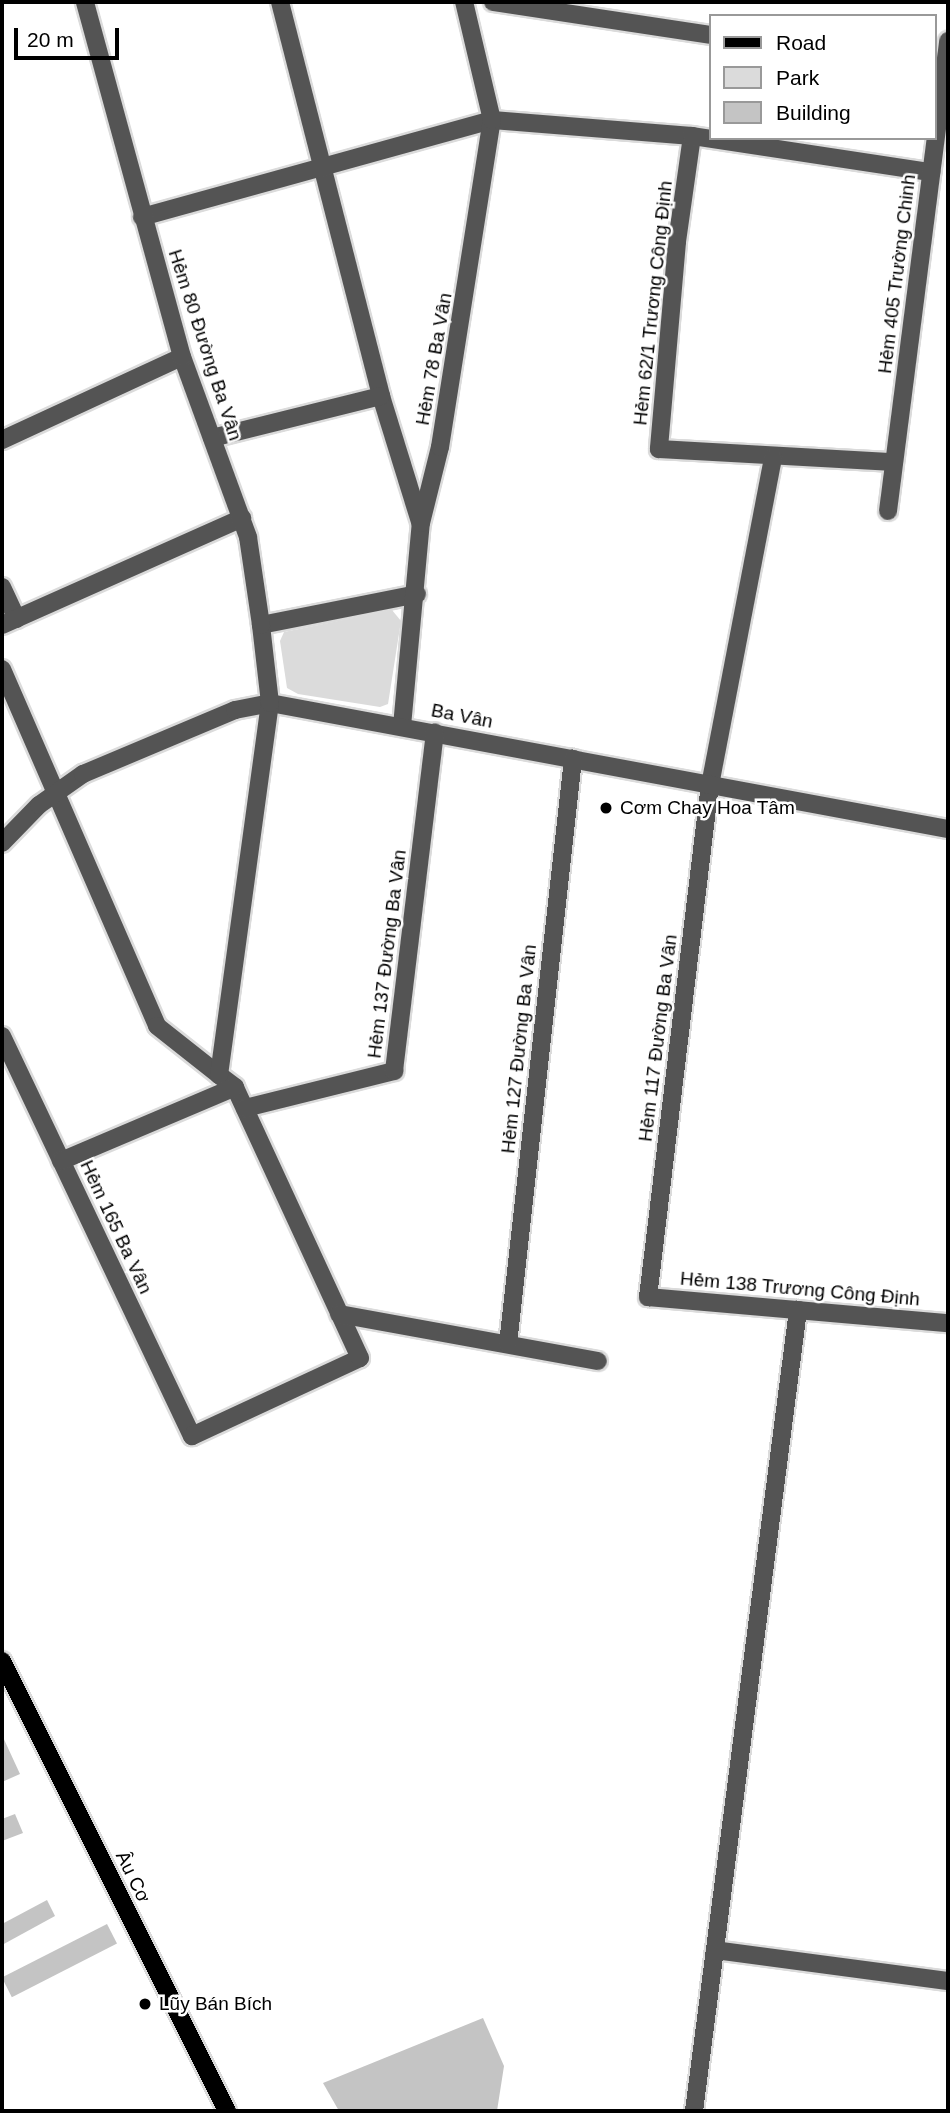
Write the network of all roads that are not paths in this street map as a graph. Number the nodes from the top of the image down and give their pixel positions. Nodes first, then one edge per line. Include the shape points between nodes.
1 (85, 2) edge
2 (281, 2) edge
3 (464, 2) edge
4 (493, 2) edge
5 (708, 35) edge
6 (948, 41) edge
7 (942, 71) edge
8 (492, 120) junction
9 (936, 122) edge
10 (692, 136) junction
11 (708, 138) edge
12 (718, 140) edge
13 (934, 140) edge
14 (321, 168) junction
15 (930, 172) junction
16 (142, 217) junction
17 (182, 357) junction
18 (381, 396) junction
19 (212, 438) junction
20 (2, 440) edge
21 (773, 458) junction
22 (894, 463) junction
23 (888, 511) dead end
24 (242, 518) junction
25 (421, 523) junction
26 (2, 587) edge
27 (417, 594) junction
28 (9, 622) edge
29 (261, 625) junction
30 (2, 669) edge
31 (270, 703) junction
32 (402, 726) junction
33 (435, 732) junction
34 (573, 758) junction
35 (710, 784) junction
36 (56, 791) junction
37 (948, 830) edge
38 (2, 843) edge
39 (2, 1036) edge
40 (219, 1075) junction
41 (235, 1087) junction
42 (245, 1108) junction
43 (61, 1161) junction
44 (648, 1297) joint
45 (798, 1310) junction
46 (339, 1314) junction
47 (948, 1323) edge
48 (508, 1344) junction
49 (598, 1361) dead end
50 (2, 1664) edge
51 (715, 1950) junction
52 (948, 1981) edge
53 (227, 2111) edge
54 (694, 2111) edge

1 - 16 street, Hẻm 80 Đường Ba Vân
2 - 14 street
3 - 8 street, Hẻm 78 Ba Vân
4 - 5 street
6 - 7 street, Hẻm 405 Trường Chinh
7 - 9 street, Hẻm 405 Trường Chinh
8 - 10 street
8 - 14 street
8 - 25 street, Hẻm 78 Ba Vân via 447,408
10 - 11 street
10 - 21 street, Hẻm 62/1 Trương Công Định via 677,242 659,449
12 - 15 street
13 - 15 street, Hẻm 405 Trường Chinh
14 - 16 street
14 - 18 street
15 - 22 street, Hẻm 405 Trường Chinh
16 - 17 street, Hẻm 80 Đường Ba Vân
17 - 19 street, Hẻm 80 Đường Ba Vân
17 - 20 street
18 - 19 street
18 - 25 street
19 - 24 street, Hẻm 80 Đường Ba Vân
21 - 22 street, Hẻm 62/1 Trương Công Định
21 - 35 street, Hẻm 117 Đường Ba Vân
22 - 23 street, Hẻm 405 Trường Chinh
24 - 28 street
24 - 29 street, Hẻm 80 Đường Ba Vân
25 - 27 street, Hẻm 78 Ba Vân
26 - 28 street
27 - 29 street
27 - 32 street, Hẻm 78 Ba Vân
29 - 31 street, Hẻm 80 Đường Ba Vân
30 - 36 street
31 - 32 street, Ba Vân
31 - 36 street, Ba Vân via 235,709 83,774
31 - 40 street, Hẻm 80 Đường Ba Vân
32 - 33 street, Ba Vân
33 - 34 street, Ba Vân
33 - 42 street, Hẻm 137 Đường Ba Vân via 394,1071
34 - 35 street, Ba Vân
34 - 48 street, Hẻm 127 Đường Ba Vân
35 - 37 street, Ba Vân
35 - 44 street, Hẻm 117 Đường Ba Vân
36 - 38 street, Ba Vân
36 - 40 street via 157,1026
39 - 43 street, Hẻm 165 Ba Vân
40 - 41 street
41 - 42 street
41 - 43 street
42 - 46 street
43 - 46 street, Hẻm 165 Ba Vân via 192,1436 360,1358
44 - 45 street, Hẻm 138 Trương Công Định
45 - 47 street, Hẻm 138 Trương Công Định
45 - 51 street
46 - 48 street
48 - 49 street
50 - 53 main road, Âu Cơ
51 - 52 street
51 - 54 street

